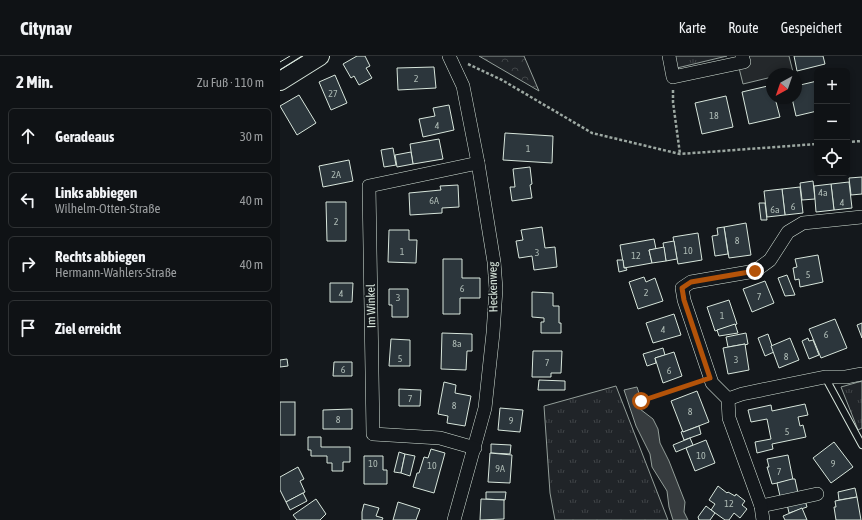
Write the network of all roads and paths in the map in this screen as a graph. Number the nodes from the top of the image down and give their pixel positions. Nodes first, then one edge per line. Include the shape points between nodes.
1 (320, 56) edge
2 (449, 56) edge
3 (669, 56) edge
4 (742, 56) edge
5 (464, 62) dead end
6 (673, 77) junction
7 (280, 81) edge
8 (862, 141) edge
9 (850, 142) edge
10 (814, 144) edge
11 (680, 154) junction
12 (478, 163) junction
13 (862, 217) edge
14 (862, 374) edge
15 (825, 377) junction
16 (710, 378) junction
17 (728, 399) junction
18 (641, 401) dead end
19 (862, 445) edge
20 (475, 448) junction
21 (817, 494) dead end
22 (761, 506) junction
23 (454, 520) edge
24 (763, 520) edge

1 - 7 street
2 - 12 street, Heckenweg via 463,86
3 - 6 street
4 - 6 street via 744,62
5 - 11 path via 502,80 592,133
6 - 11 path via 673,102
8 - 9 path
10 - 11 path
12 - 20 street, Heckenweg via 496,289 485,408
12 - 20 street, Im Winkel via 369,186 373,434 440,438
13 - 16 street via 803,223 788,232 770,260 755,271 691,282 682,288
14 - 15 street
15 - 17 street
15 - 19 lane
16 - 17 street
16 - 18 path
17 - 22 street via 729,418
20 - 23 street, Heckenweg
21 - 22 street
22 - 24 street

